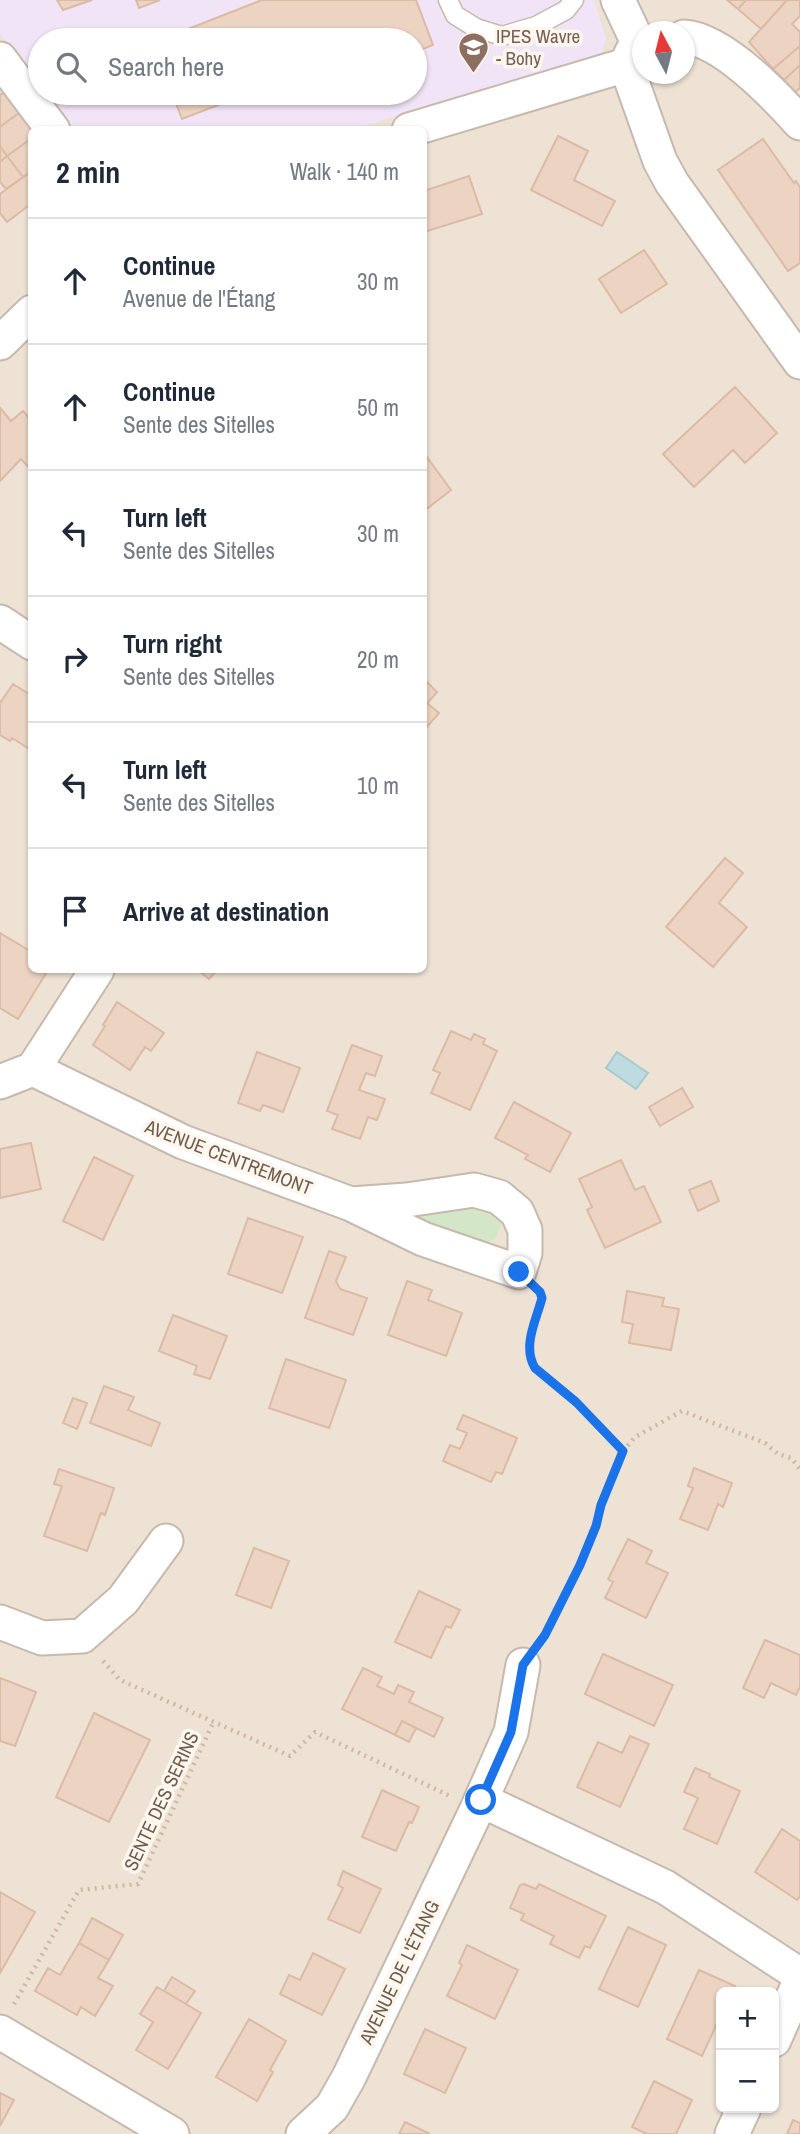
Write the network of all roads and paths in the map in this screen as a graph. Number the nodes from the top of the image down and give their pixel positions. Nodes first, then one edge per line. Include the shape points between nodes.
1 (448, 0) edge
2 (574, 0) edge
3 (618, 0) edge
4 (695, 37) edge
5 (632, 41) edge
6 (632, 54) edge
7 (0, 59) edge
8 (643, 84) edge
9 (28, 97) edge
10 (34, 105) edge
11 (800, 122) edge
12 (50, 126) edge
13 (421, 126) edge
14 (28, 316) edge
15 (0, 343) edge
16 (800, 362) edge
17 (95, 973) edge
18 (33, 1069) junction
19 (0, 1082) edge
20 (351, 1204) junction
21 (519, 1272) junction
22 (623, 1451) junction
23 (800, 1469) edge
24 (166, 1541) dead end
25 (0, 1622) edge
26 (82, 1636) junction
27 (523, 1665) joint
28 (213, 1723) junction
29 (479, 1805) junction
30 (800, 1975) edge
31 (800, 1981) edge
32 (7, 2019) edge
33 (779, 2029) edge
34 (742, 2113) edge
35 (172, 2134) edge
36 (303, 2134) edge
37 (732, 2134) edge

1 - 2 lane via 454,15 476,29 502,36 536,26 566,10
3 - 5 street
4 - 11 street via 714,45
6 - 13 street
7 - 9 street
8 - 16 street via 660,161 672,183
10 - 12 street
14 - 15 street
17 - 18 street
18 - 19 street
18 - 20 street, AVENUE CENTREMONT via 183,1143
20 - 21 street, AVENUE CENTREMONT via 423,1239
20 - 21 street, AVENUE CENTREMONT via 474,1190 499,1197 517,1212 525,1230
21 - 22 path via 542,1298 529,1342 531,1362
22 - 23 path via 635,1437 682,1411 765,1443
22 - 27 path via 580,1565 545,1635
24 - 26 street via 123,1600
25 - 26 street via 41,1638
26 - 28 path via 120,1680
27 - 29 street, AVENUE DE L'ÉTANG via 511,1732
28 - 29 path via 290,1756 315,1732
28 - 32 path, SENTE DES SERINS via 138,1884 79,1890
29 - 30 street via 665,1886
29 - 36 street, AVENUE DE L'ÉTANG via 349,2077 332,2107
31 - 33 street
32 - 35 street
34 - 37 street

